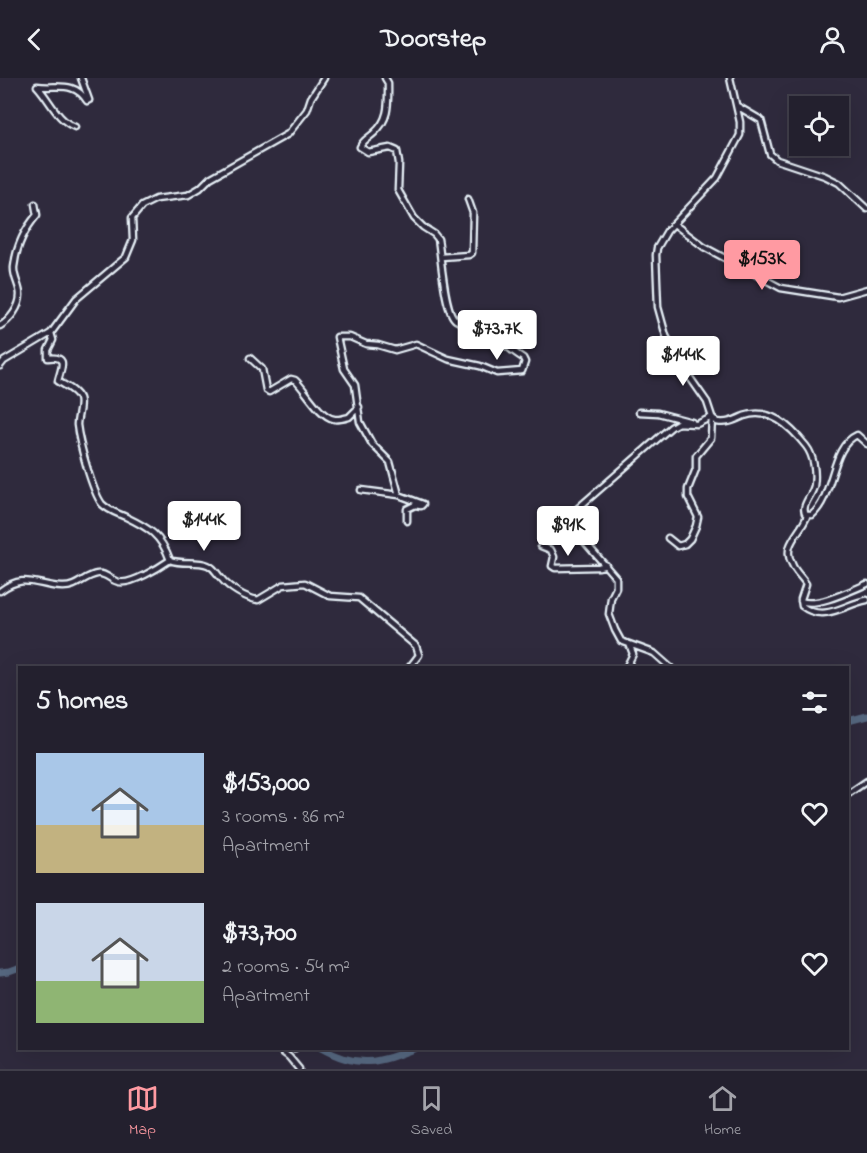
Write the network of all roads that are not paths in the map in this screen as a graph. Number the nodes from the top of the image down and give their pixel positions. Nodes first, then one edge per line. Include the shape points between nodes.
1 (81, 78) edge
2 (324, 78) edge
3 (385, 78) edge
4 (730, 78) edge
5 (737, 106) junction
6 (75, 127) dead end
7 (468, 199) dead end
8 (35, 204) dead end
9 (867, 209) edge
10 (674, 224) junction
11 (441, 257) junction
12 (867, 289) edge
13 (0, 326) edge
14 (51, 333) junction
15 (250, 358) dead end
16 (0, 366) edge
17 (358, 407) junction
18 (639, 412) dead end
19 (712, 417) junction
20 (697, 424) junction
21 (867, 444) edge
22 (360, 490) dead end
23 (399, 495) junction
24 (807, 516) junction
25 (407, 521) dead end
26 (668, 538) dead end
27 (541, 546) dead end
28 (170, 560) junction
29 (606, 565) junction
30 (867, 584) edge
31 (0, 591) edge
32 (867, 600) edge
33 (801, 601) junction
34 (628, 644) junction
35 (411, 666) edge
36 (627, 666) edge
37 (669, 666) edge
38 (867, 781) edge
39 (849, 793) edge
40 (280, 1050) edge
41 (299, 1069) edge

1 - 6 street via 87,101 82,93 71,88 37,86 65,123
2 - 14 street via 307,110 288,134 210,178 188,195 156,199 142,206 132,218 133,240 126,257 76,299
3 - 11 street via 388,114 360,147 368,152 390,148 397,151 398,190 414,218 438,239
4 - 5 street
5 - 9 street via 761,120 770,154 777,160 839,183
5 - 10 street via 740,129 735,147 711,187
7 - 11 street via 473,213 472,253
8 - 13 street via 37,215 26,227 14,269 20,295 18,306
10 - 12 street via 704,247 781,288 838,297
10 - 19 street via 657,248 658,307 666,336 707,402
11 - 17 street via 452,316 456,321 484,328 523,358 522,371 497,373 448,360 416,344 395,350 339,335 336,338 344,369 355,385
14 - 16 street
14 - 28 street via 48,358 62,362 58,381 74,391 80,401 77,426 96,494 111,511 159,537
15 - 17 street via 262,369 269,392 291,379 334,419 349,417
17 - 23 street via 360,422 372,444 390,462
18 - 20 street
19 - 20 street
19 - 24 street via 722,423 765,413 792,430 812,459 814,486 803,511
19 - 26 street via 711,438 696,456 696,469 688,489 698,517 696,526 685,544 678,546
20 - 29 street via 678,423 671,427 563,519 564,531 583,540
21 - 24 street via 857,435 846,443 824,501
22 - 23 street
23 - 25 street via 423,504 407,509
24 - 33 street via 788,552 792,566 806,584
27 - 29 street via 551,550 552,566 560,569
28 - 31 street via 120,583 97,574 71,587 22,580
28 - 35 street via 205,563 250,599 258,600 283,585 305,583 330,596 359,598 416,646 419,655
29 - 34 street via 617,583 609,614 618,637
30 - 33 street via 831,598 806,604
32 - 33 street via 837,611 814,613
34 - 36 street via 633,654
34 - 37 street via 654,653
38 - 39 street
40 - 41 street

